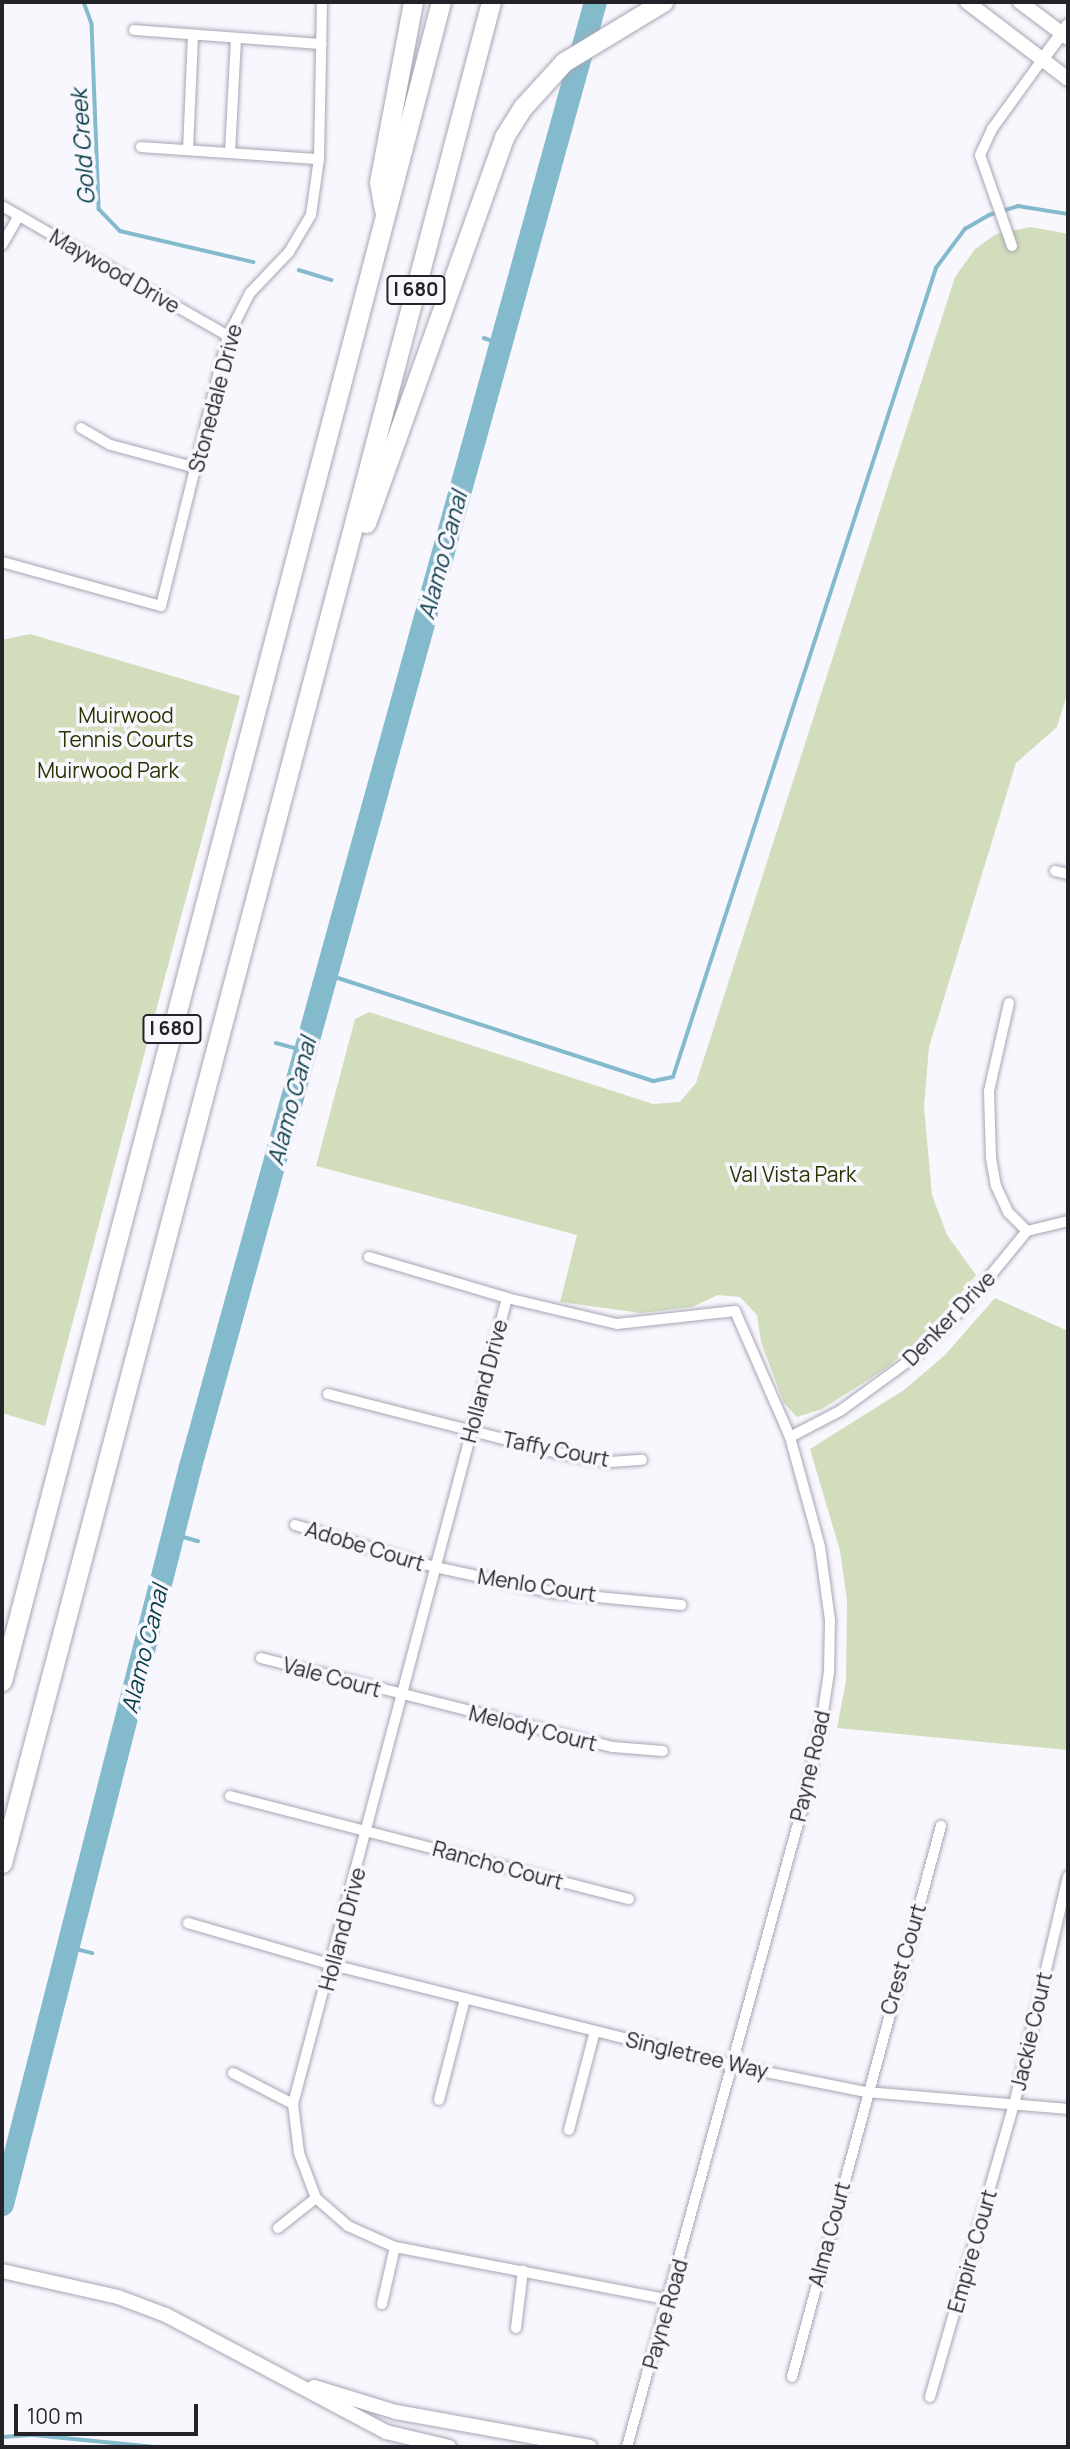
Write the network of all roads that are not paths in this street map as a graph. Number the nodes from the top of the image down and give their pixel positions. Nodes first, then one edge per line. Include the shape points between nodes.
1 (322, 2) edge
2 (413, 2) edge
3 (441, 2) edge
4 (491, 2) edge
5 (967, 2) edge
6 (1020, 2) edge
7 (660, 3) edge
8 (134, 30) dead end
9 (1066, 32) edge
10 (193, 36) junction
11 (236, 40) junction
12 (321, 44) junction
13 (1042, 60) junction
14 (1068, 79) edge
15 (141, 147) dead end
16 (187, 150) junction
17 (230, 153) junction
18 (319, 159) junction
19 (2, 206) edge
20 (385, 215) junction
21 (19, 216) junction
22 (2, 246) edge
23 (1012, 246) dead end
24 (228, 336) junction
25 (81, 428) dead end
26 (196, 468) junction
27 (2, 562) edge
28 (341, 577) junction
29 (1055, 871) dead end
30 (1068, 874) edge
31 (1009, 1003) dead end
32 (1068, 1221) edge
33 (1027, 1231) junction
34 (369, 1258) dead end
35 (507, 1298) junction
36 (328, 1394) dead end
37 (470, 1431) junction
38 (790, 1437) junction
39 (642, 1460) dead end
40 (295, 1525) dead end
41 (435, 1567) junction
42 (681, 1605) dead end
43 (261, 1658) dead end
44 (2, 1681) edge
45 (404, 1696) junction
46 (663, 1751) dead end
47 (230, 1796) dead end
48 (941, 1826) dead end
49 (368, 1832) junction
50 (2, 1863) edge
51 (1068, 1876) edge
52 (629, 1899) dead end
53 (188, 1923) dead end
54 (332, 1965) junction
55 (466, 1998) junction
56 (595, 2031) junction
57 (731, 2065) junction
58 (233, 2073) dead end
59 (866, 2092) junction
60 (439, 2101) dead end
61 (293, 2104) junction
62 (1014, 2105) junction
63 (1068, 2109) edge
64 (569, 2130) dead end
65 (316, 2198) junction
66 (278, 2228) dead end
67 (395, 2247) junction
68 (523, 2270) junction
69 (2, 2271) edge
70 (670, 2300) junction
71 (382, 2304) dead end
72 (516, 2328) dead end
73 (792, 2377) dead end
74 (290, 2379) junction
75 (930, 2397) dead end
76 (449, 2447) edge
77 (590, 2447) edge
78 (627, 2447) edge

1 - 12 street, Stonedale Drive
2 - 20 highway via 379,182
3 - 20 highway, I 680
4 - 28 highway, I 680
5 - 13 main road
6 - 9 main road
7 - 28 highway via 564,62 504,137 360,539
8 - 10 street
9 - 13 street
10 - 11 street
10 - 16 street
11 - 12 street
11 - 17 street
12 - 18 street, Stonedale Drive
13 - 14 main road
13 - 23 street via 992,129 981,155
15 - 16 street
16 - 17 street
17 - 18 street
18 - 24 street, Stonedale Drive via 315,197 302,234 250,293
19 - 21 street, Maywood Drive
20 - 44 highway, I 680
21 - 22 street
21 - 24 street, Maywood Drive
24 - 26 street, Stonedale Drive
25 - 26 street via 111,445
26 - 27 street, Stonedale Drive via 161,606
28 - 50 highway, I 680
29 - 30 street
31 - 33 street via 989,1091 991,1158 996,1186 1008,1212
32 - 33 street
33 - 38 street, Denker Drive via 968,1303 914,1357 840,1412
34 - 35 street
35 - 37 street, Holland Drive
35 - 38 street, Payne Road via 617,1324 734,1311
36 - 37 street, Taffy Court
37 - 39 street, Taffy Court via 610,1462
37 - 41 street, Holland Drive
38 - 57 street, Payne Road via 820,1547 830,1620 829,1672 805,1798
40 - 41 street, Adobe Court
41 - 42 street, Menlo Court via 555,1593
41 - 45 street, Holland Drive
43 - 45 street, Vale Court
45 - 46 street, Melody Court via 613,1748
45 - 49 street, Holland Drive
47 - 49 street, Rancho Court
48 - 59 street, Crest Court
49 - 52 street, Rancho Court
49 - 54 street, Holland Drive
51 - 62 street, Jackie Court
53 - 54 street, Singletree Way
54 - 55 street, Singletree Way
54 - 61 street, Holland Drive
55 - 56 street, Singletree Way
55 - 60 street
56 - 57 street, Singletree Way
56 - 64 street
57 - 59 street, Singletree Way
57 - 70 street, Payne Road
58 - 61 street
59 - 62 street, Singletree Way
59 - 73 street, Alma Court
61 - 65 street, Holland Drive via 299,2153
62 - 63 street, Singletree Way
62 - 75 street, Empire Court
65 - 66 street
65 - 67 street, Holland Drive via 348,2226
67 - 68 street, Holland Drive
67 - 71 street
68 - 70 street, Holland Drive
68 - 72 street
69 - 74 main road via 166,2315
70 - 78 street, Payne Road
74 - 76 main road via 386,2432
74 - 77 main road via 396,2412

